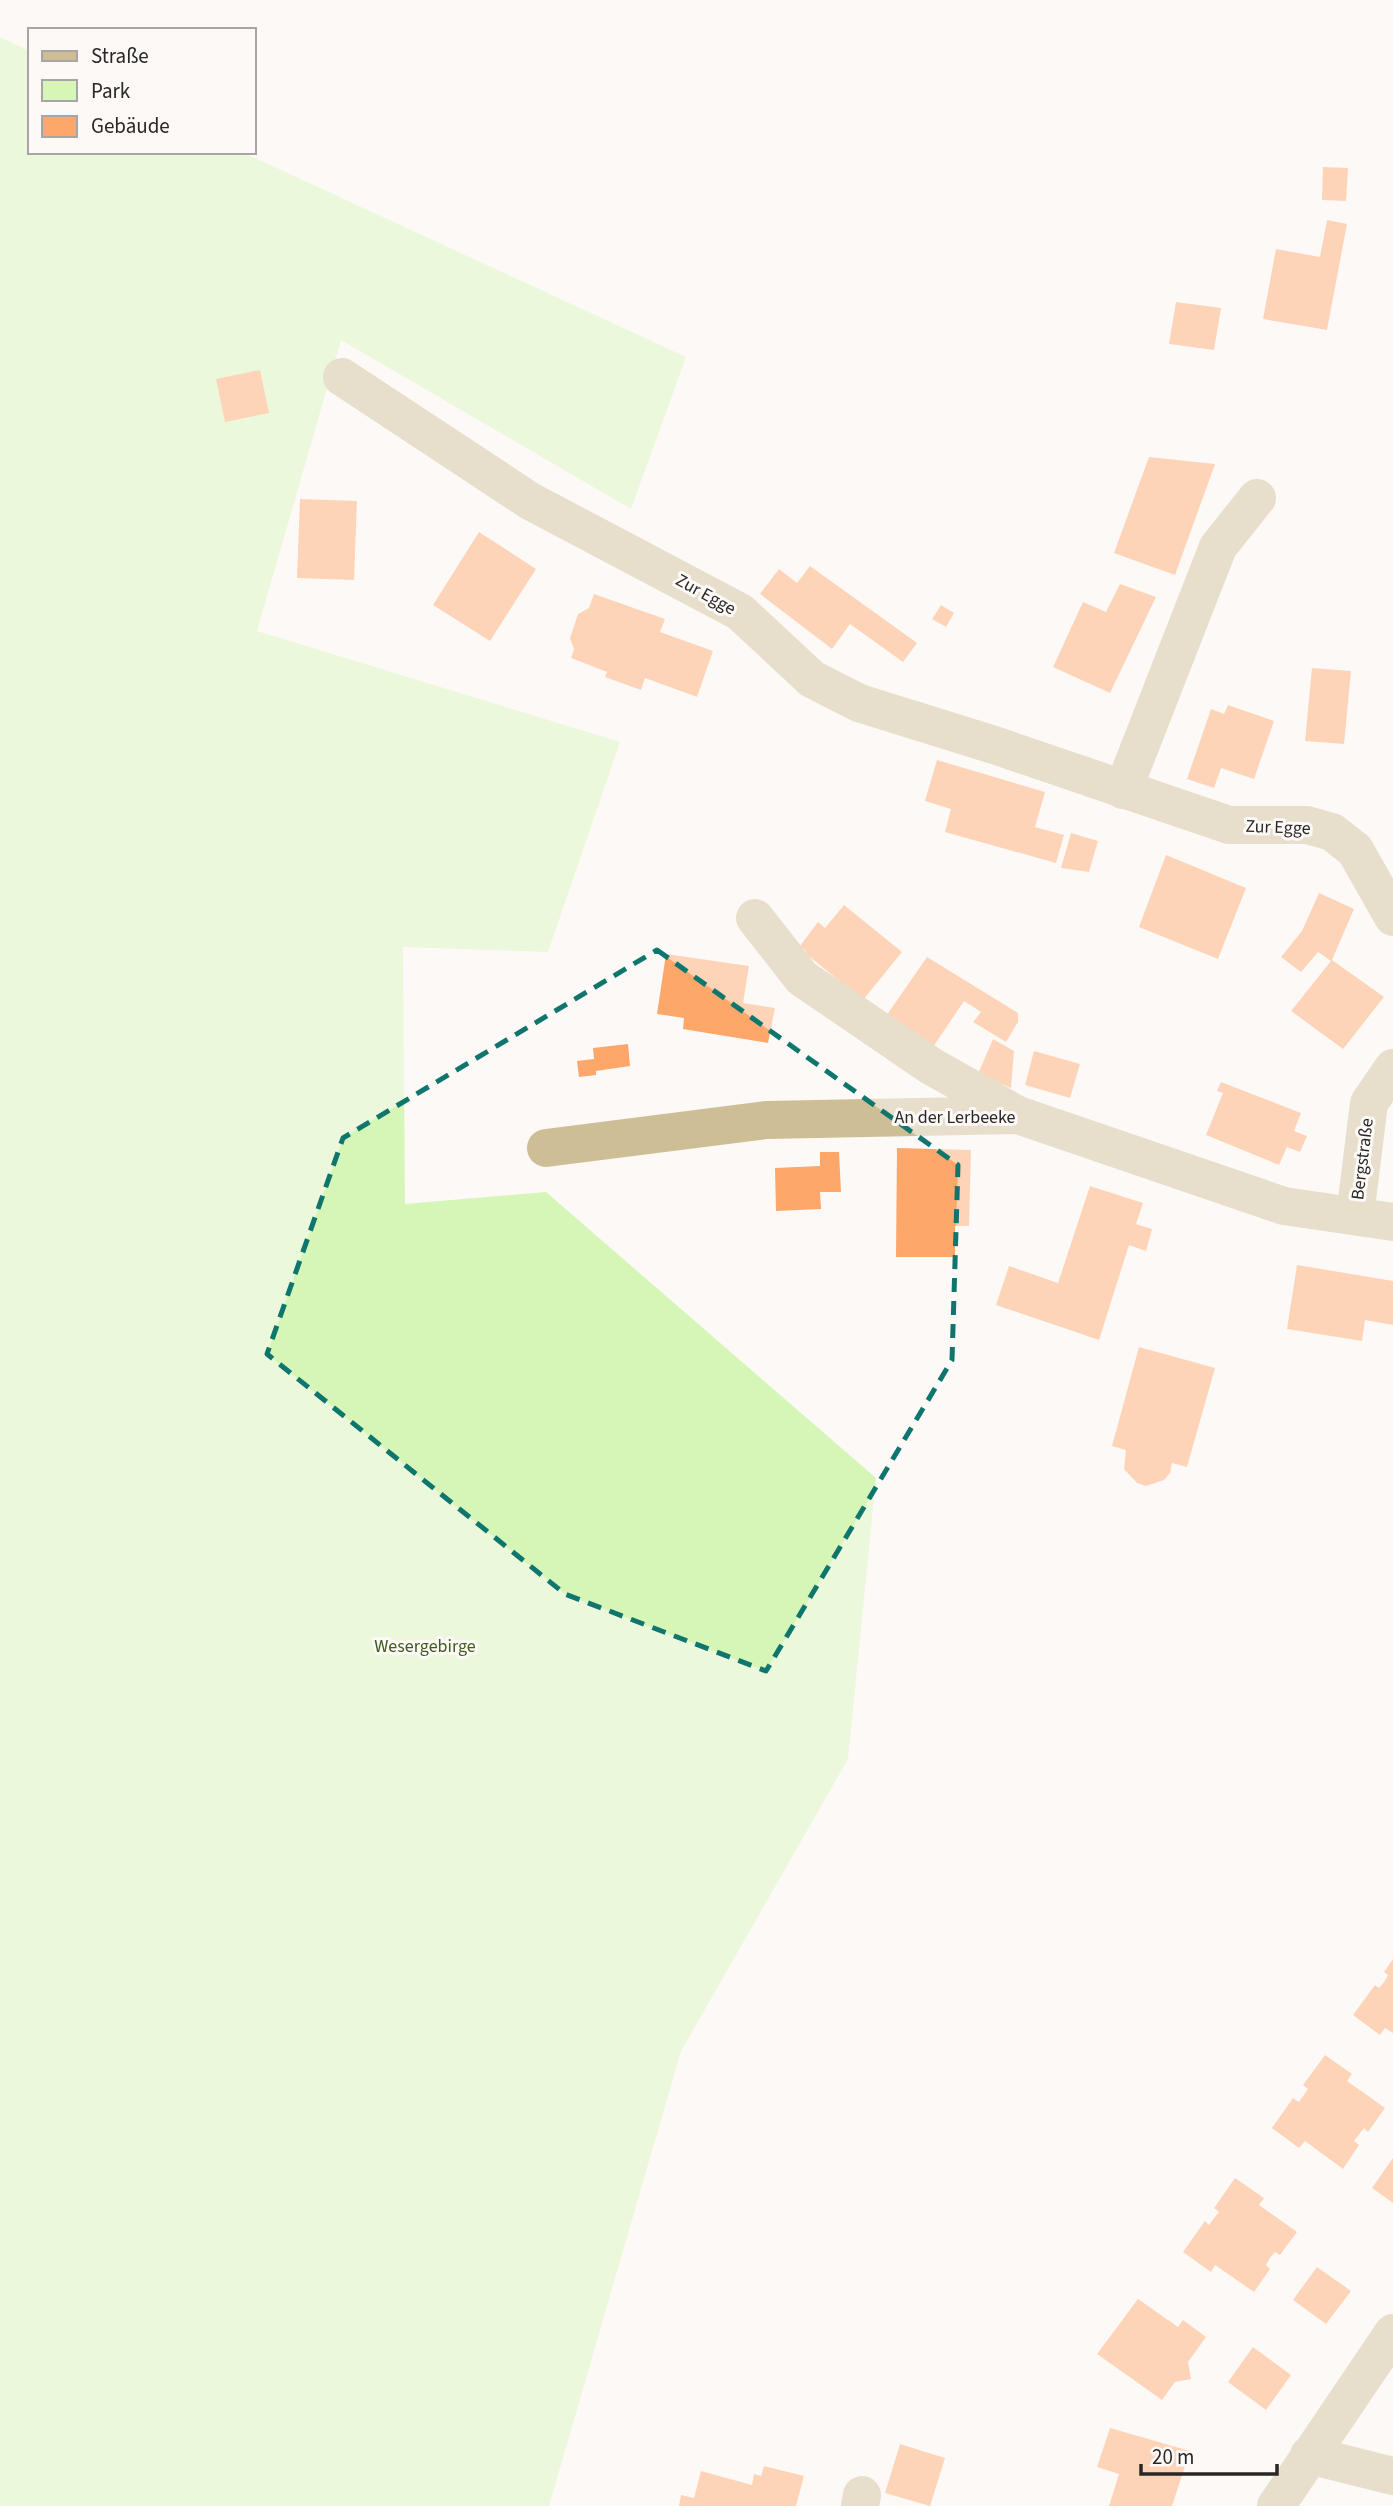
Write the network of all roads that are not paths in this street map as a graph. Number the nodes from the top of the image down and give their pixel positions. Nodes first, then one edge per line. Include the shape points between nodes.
1 (342, 377) dead end
2 (1257, 498) dead end
3 (1124, 790) junction
4 (755, 918) dead end
5 (1393, 918) edge
6 (1393, 1068) edge
7 (1018, 1115) junction
8 (545, 1149) dead end
9 (1356, 1216) junction
10 (1393, 1222) edge
11 (1393, 2333) edge
12 (1309, 2455) junction
13 (1393, 2476) edge
14 (1276, 2506) edge

1 - 3 street, Zur Egge via 530,501 740,612 812,679 859,703
2 - 3 street via 1219,547
3 - 5 street, Zur Egge via 1229,825 1307,825 1332,832 1355,850
4 - 7 street via 802,978 931,1066
6 - 9 street, Bergstraße via 1369,1103
7 - 8 street, An der Lerbeeke via 765,1120
7 - 9 street, An der Lerbeeke via 1284,1206
9 - 10 street, An der Lerbeeke
11 - 12 street
12 - 13 street
12 - 14 street

